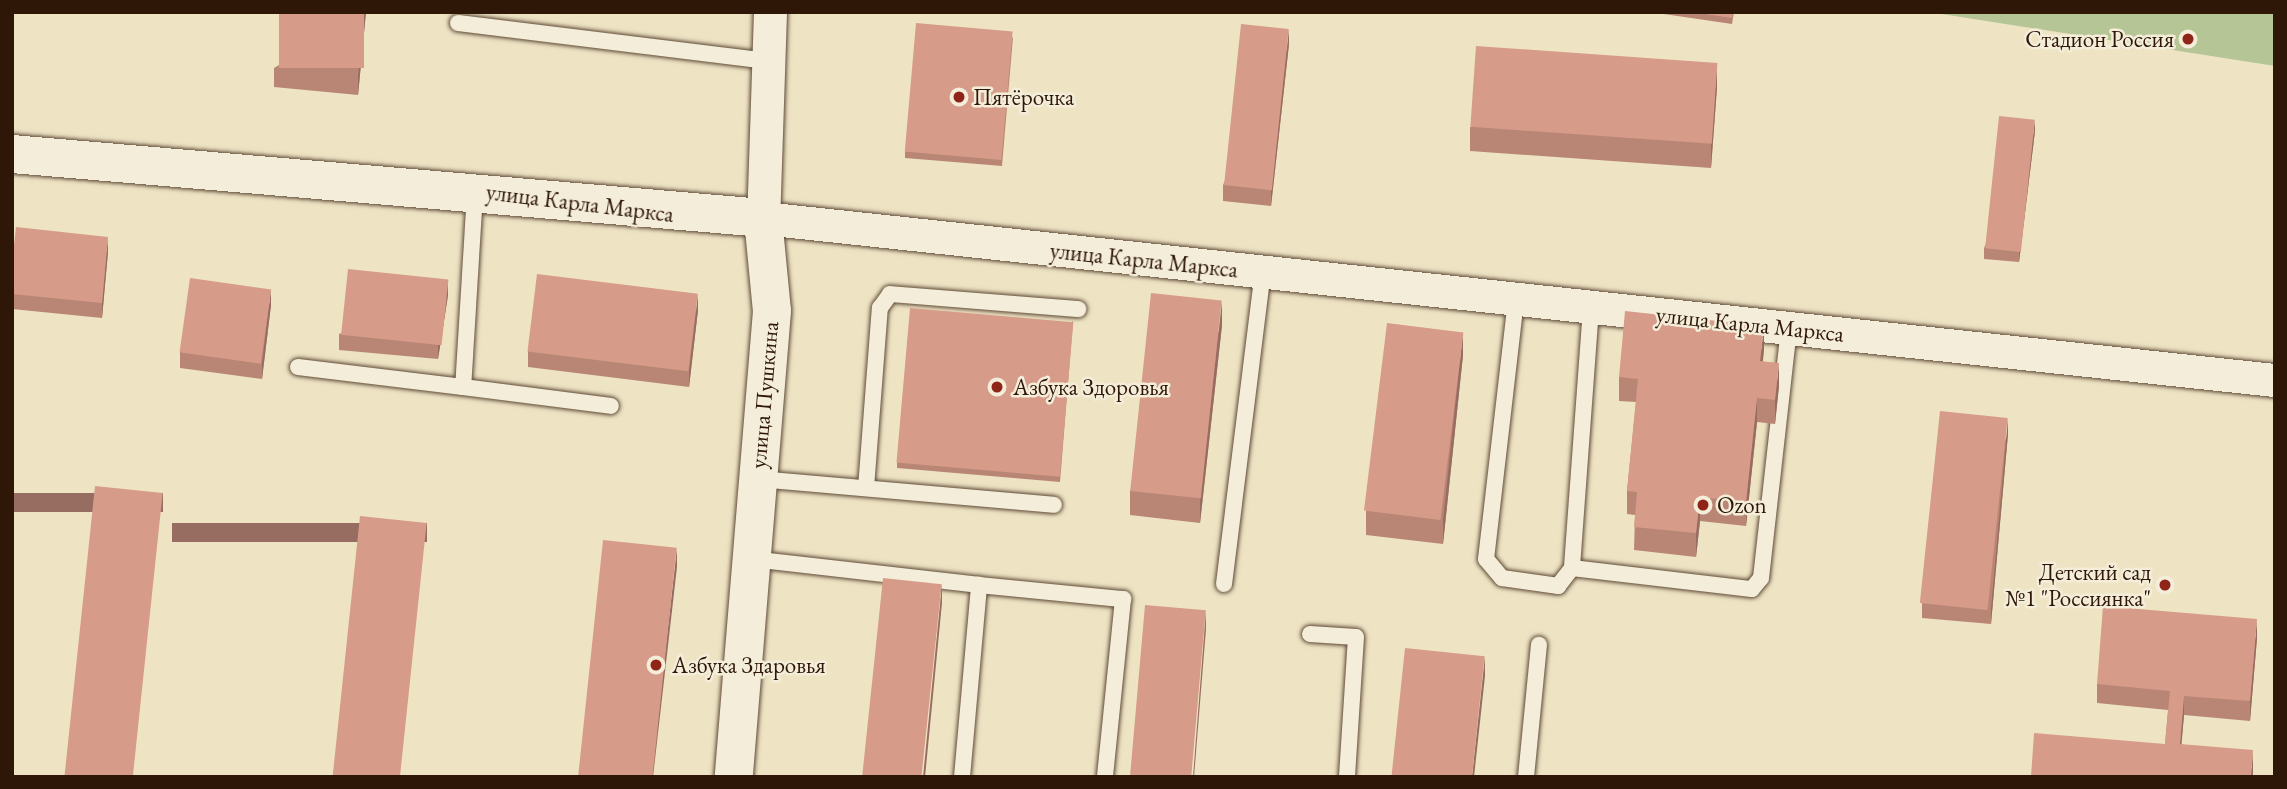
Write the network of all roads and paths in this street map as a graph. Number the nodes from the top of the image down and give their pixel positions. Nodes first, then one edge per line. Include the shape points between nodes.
1 (770, 12) edge
2 (458, 23) dead end
3 (766, 61) junction
4 (12, 154) edge
5 (475, 190) junction
6 (763, 218) junction
7 (1263, 272) junction
8 (1516, 300) junction
9 (1591, 308) junction
10 (1078, 309) dead end
11 (1789, 328) junction
12 (298, 367) dead end
13 (2275, 380) edge
14 (463, 387) junction
15 (611, 406) dead end
16 (756, 478) junction
17 (866, 488) junction
18 (1054, 505) dead end
19 (749, 559) junction
20 (1572, 568) junction
21 (1224, 584) dead end
22 (979, 585) junction
23 (1310, 634) dead end
24 (1539, 645) dead end
25 (734, 777) edge
26 (961, 777) edge
27 (1105, 777) edge
28 (1347, 777) edge
29 (1526, 777) edge

1 - 3 street, улица Пушкина
2 - 3 lane
3 - 6 street, улица Пушкина
4 - 5 street, улица Карла Маркса
5 - 6 street, улица Карла Маркса
5 - 14 lane
6 - 7 street, улица Карла Маркса
6 - 16 street, улица Пушкина via 772,311
7 - 8 street, улица Карла Маркса
7 - 21 lane
8 - 9 street, улица Карла Маркса
8 - 20 lane via 1486,559 1502,578 1558,586
9 - 11 street, улица Карла Маркса
9 - 20 lane
10 - 17 lane via 890,294 880,308
11 - 13 street, улица Карла Маркса
11 - 20 lane via 1759,587
12 - 14 lane
14 - 15 lane
16 - 17 lane
16 - 19 street, улица Пушкина
17 - 18 lane
19 - 22 lane
19 - 25 street, улица Пушкина
22 - 26 lane
22 - 27 lane via 1123,599
23 - 28 lane via 1356,638
24 - 29 lane

